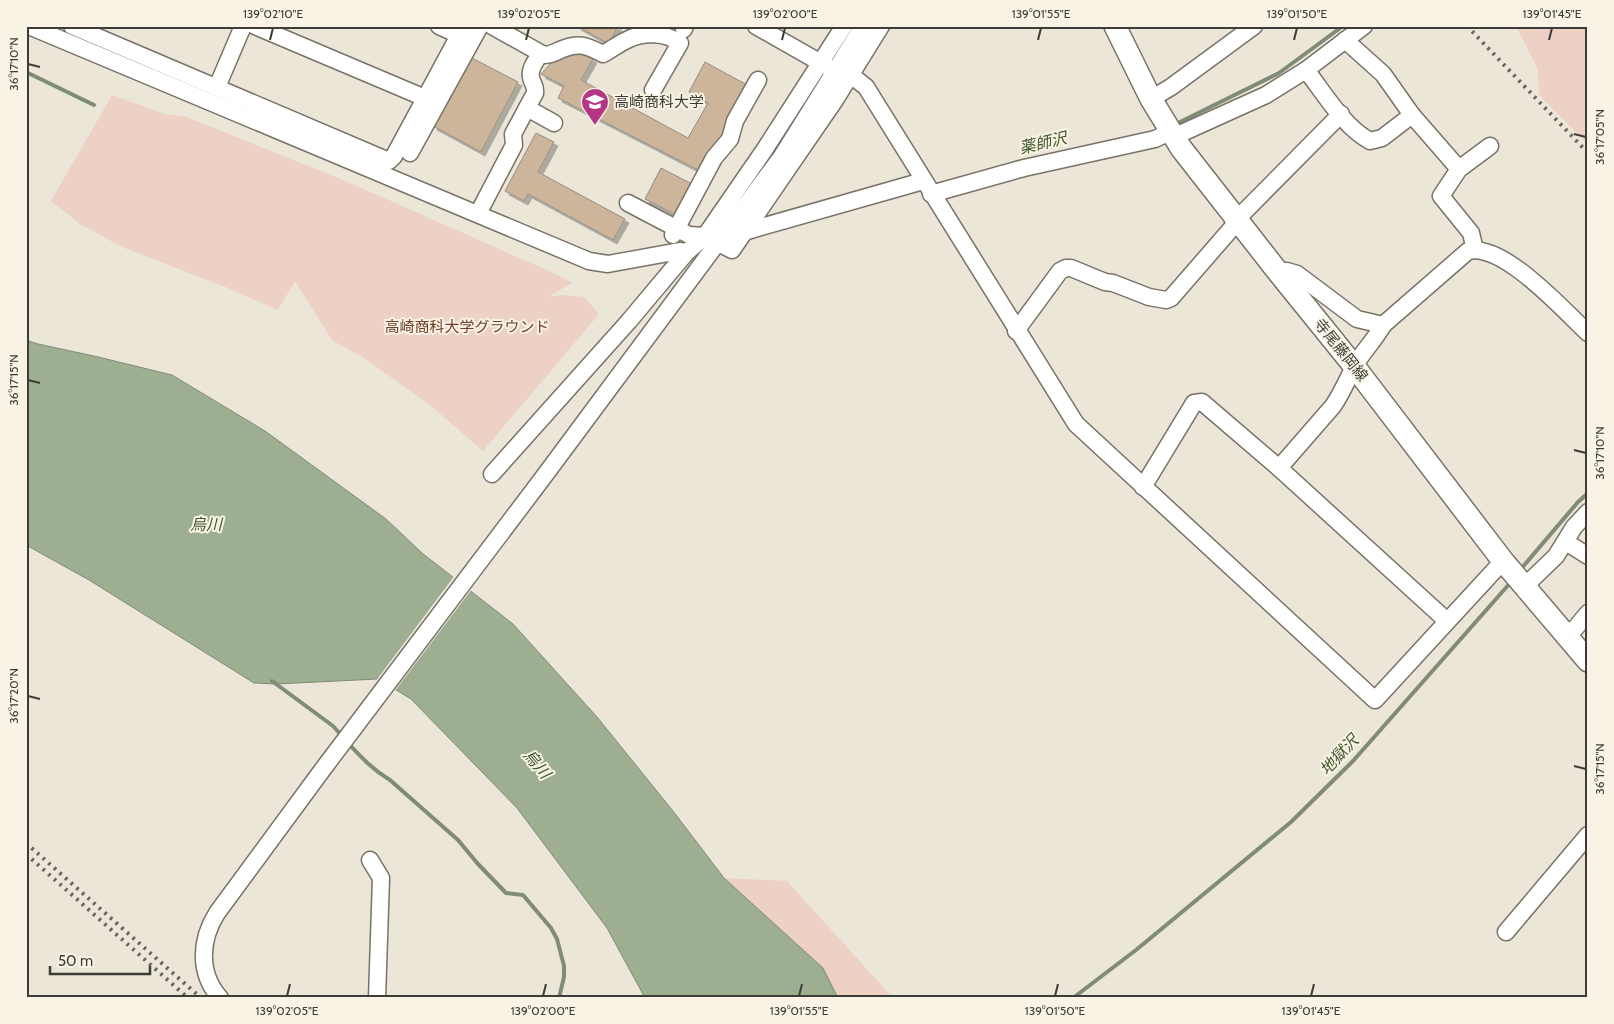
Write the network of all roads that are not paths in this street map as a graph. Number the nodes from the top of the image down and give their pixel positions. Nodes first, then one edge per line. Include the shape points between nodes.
1 (29, 26) edge
2 (72, 26) edge
3 (243, 26) edge
4 (254, 26) edge
5 (439, 26) edge
6 (480, 26) edge
7 (492, 26) edge
8 (756, 26) edge
9 (844, 26) edge
10 (863, 26) edge
11 (881, 26) edge
12 (1115, 26) edge
13 (1254, 26) edge
14 (1364, 26) edge
15 (462, 31) edge
16 (1345, 40) junction
17 (540, 54) junction
18 (821, 63) junction
19 (1306, 70) junction
20 (843, 73) junction
21 (758, 80) dead end
22 (217, 87) junction
23 (652, 90) dead end
24 (425, 98) junction
25 (1151, 99) junction
26 (527, 108) junction
27 (1341, 114) junction
28 (1412, 115) junction
29 (554, 123) dead end
30 (1172, 134) junction
31 (1490, 146) dead end
32 (410, 153) dead end
33 (1459, 169) junction
34 (927, 187) junction
35 (628, 203) dead end
36 (482, 206) dead end
37 (1237, 219) junction
38 (747, 230) junction
39 (692, 236) junction
40 (1475, 250) junction
41 (686, 253) junction
42 (1278, 272) junction
43 (1383, 325) junction
44 (1016, 331) junction
45 (1588, 333) edge
46 (1354, 366) junction
47 (1279, 468) junction
48 (492, 474) dead end
49 (1143, 487) junction
50 (1588, 512) edge
51 (1566, 542) junction
52 (1588, 556) edge
53 (1514, 575) junction
54 (1588, 613) edge
55 (1447, 621) junction
56 (1567, 638) junction
57 (1588, 661) edge
58 (1588, 835) edge
59 (370, 860) dead end
60 (1506, 932) dead end
61 (220, 998) edge
62 (376, 998) edge

1 - 41 street via 589,261 608,264 681,251
2 - 22 street
3 - 22 street
4 - 24 street
5 - 15 street
6 - 32 street
7 - 17 street
8 - 18 street
9 - 18 street
10 - 20 street
11 - 20 street
12 - 25 main road, 寺尾藤岡線
13 - 25 street
14 - 16 street
15 - 24 street
16 - 19 street
16 - 28 street via 1383,74
17 - 23 street via 550,55 578,45 603,54 636,36 666,36 680,43
17 - 26 street via 530,76 536,87
18 - 20 street
18 - 39 street via 765,149
19 - 27 street
19 - 30 street via 1266,95
20 - 34 street via 866,87
20 - 38 street via 836,100
20 - 39 street via 782,156
21 - 39 street via 735,121 730,139 714,158
22 - 24 street via 390,161
25 - 30 main road, 寺尾藤岡線
26 - 29 street
26 - 36 street via 513,134 514,145
27 - 28 street via 1370,141 1382,138
27 - 37 street
28 - 33 street
30 - 34 street
30 - 37 main road, 寺尾藤岡線
31 - 33 street
33 - 40 street via 1441,196 1471,233
34 - 38 street
34 - 44 street
35 - 39 street
37 - 42 main road, 寺尾藤岡線
37 - 44 street via 1172,298 1149,297 1066,268 1060,271
38 - 39 street via 732,250
39 - 41 street
39 - 61 street via 545,475 217,913 207,934 203,954 208,978
40 - 43 street via 1468,252
40 - 45 street via 1498,256 1538,284
41 - 48 street
42 - 43 street via 1297,274 1357,319
42 - 46 main road, 寺尾藤岡線
43 - 46 street
44 - 49 street via 1076,424
46 - 47 street via 1333,406
46 - 53 main road, 寺尾藤岡線
47 - 49 street via 1202,402 1194,403
47 - 55 street
49 - 55 street via 1375,700
50 - 51 street
51 - 52 street
51 - 53 street via 1556,556
53 - 55 street
53 - 56 main road, 寺尾藤岡線
54 - 56 street
56 - 57 main road, 寺尾藤岡線
58 - 60 street
59 - 62 street via 381,878

